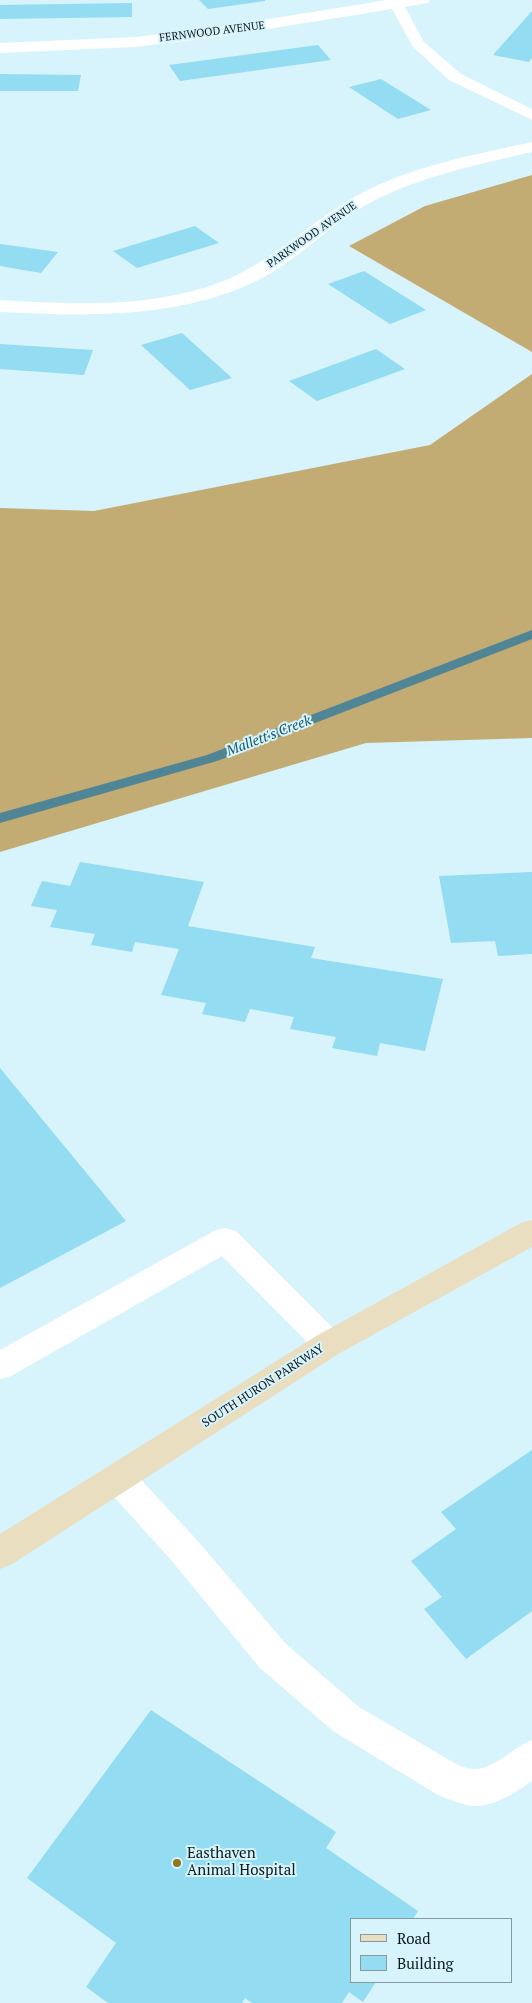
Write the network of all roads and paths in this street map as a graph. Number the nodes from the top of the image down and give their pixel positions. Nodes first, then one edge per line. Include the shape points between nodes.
1 (423, 0) edge
2 (395, 2) edge
3 (0, 48) edge
4 (532, 115) edge
5 (532, 146) edge
6 (0, 306) edge
7 (532, 1232) edge
8 (329, 1344) junction
9 (0, 1366) edge
10 (119, 1479) junction
11 (0, 1553) edge
12 (532, 1758) edge

1 - 2 street, FERNWOOD AVENUE
2 - 3 street, FERNWOOD AVENUE via 225,31 144,41
2 - 4 street via 418,44 455,77
5 - 6 street, PARKWOOD AVENUE via 452,166 366,198 276,262 244,280 208,293 112,308
7 - 8 main road, SOUTH HURON PARKWAY
8 - 9 street via 225,1240
8 - 10 main road, SOUTH HURON PARKWAY
10 - 11 main road, SOUTH HURON PARKWAY
10 - 12 street via 183,1548 273,1656 346,1719 451,1782 476,1788 501,1781

